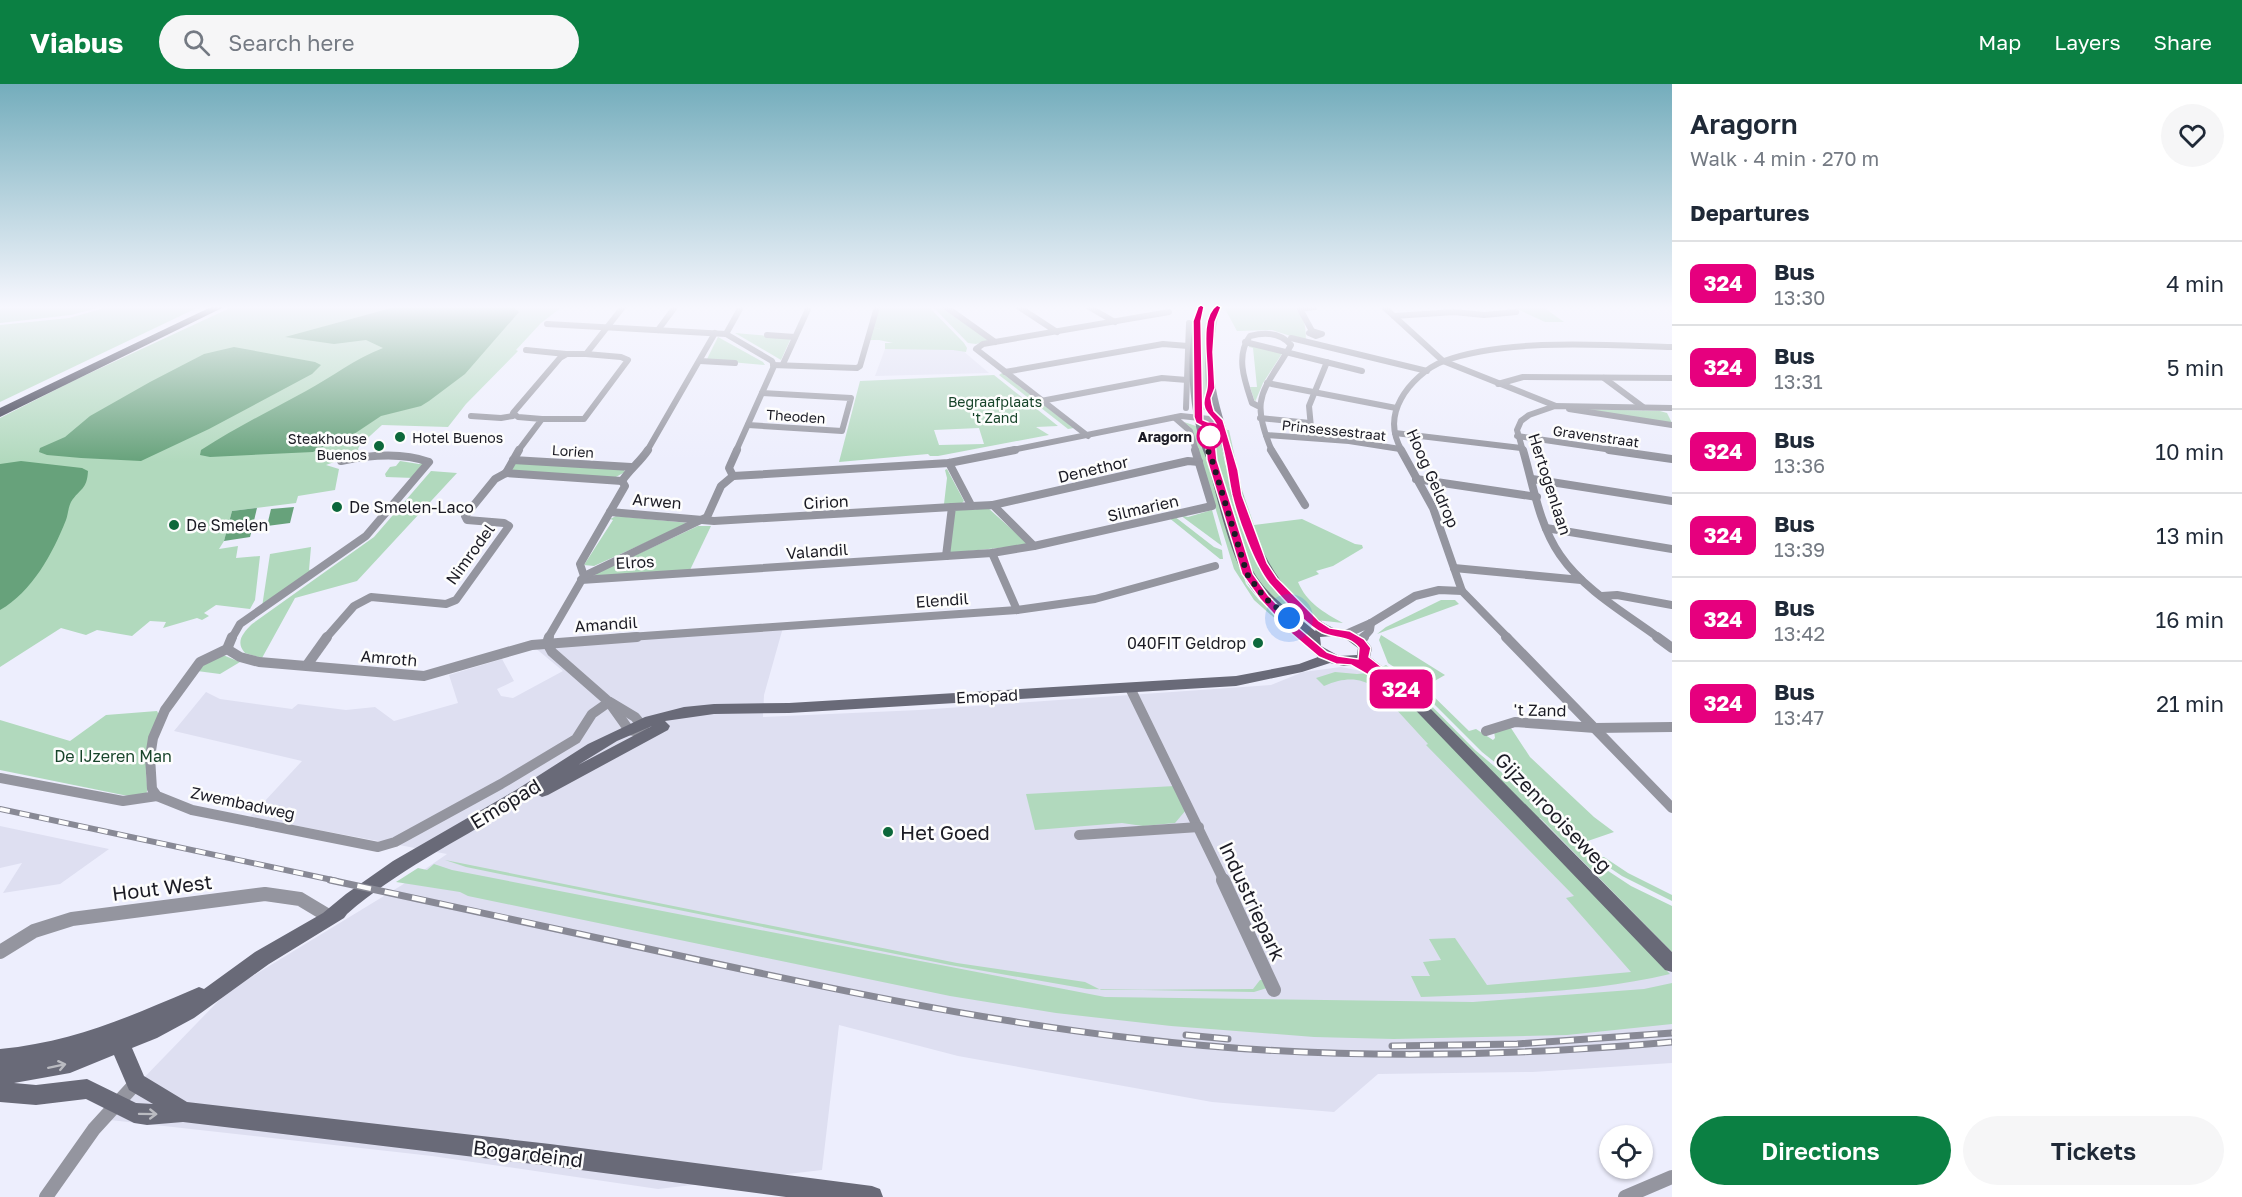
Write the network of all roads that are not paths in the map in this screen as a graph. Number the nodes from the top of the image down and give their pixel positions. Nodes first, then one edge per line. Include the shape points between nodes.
1 (99, 359) edge
2 (112, 359) edge
3 (561, 359) edge
4 (626, 359) edge
5 (765, 359) edge
6 (785, 359) edge
7 (862, 359) edge
8 (988, 359) edge
9 (1079, 359) edge
10 (1188, 359) edge
11 (1198, 359) edge
12 (1209, 359) edge
13 (1244, 359) edge
14 (1282, 359) edge
15 (1316, 359) edge
16 (1377, 359) edge
17 (1441, 359) edge
18 (1452, 359) edge
19 (700, 361) joint
20 (1443, 361) junction
21 (1327, 362) junction
22 (735, 363) dead end
23 (783, 364) junction
24 (774, 365) junction
25 (1362, 371) dead end
26 (1427, 371) junction
27 (1005, 372) junction
28 (1604, 378) junction
29 (1672, 378) edge
30 (1187, 380) junction
31 (1267, 383) junction
32 (1498, 384) junction
33 (1315, 392) junction
34 (762, 393) junction
35 (1041, 401) junction
36 (0, 406) edge
37 (1258, 406) junction
38 (1555, 406) junction
39 (1644, 407) junction
40 (1186, 408) dead end
41 (1396, 408) junction
42 (1669, 408) edge
43 (0, 413) edge
44 (471, 416) dead end
45 (513, 416) junction
46 (1175, 418) junction
47 (1260, 418) junction
48 (1672, 418) edge
49 (542, 419) junction
50 (1199, 419) junction
51 (1219, 420) junction
52 (1310, 423) junction
53 (748, 425) junction
54 (1672, 425) edge
55 (1395, 433) junction
56 (1266, 435) junction
57 (1088, 436) junction
58 (1517, 436) junction
59 (1312, 438) junction
60 (1521, 448) junction
61 (1400, 449) junction
62 (1672, 459) edge
63 (513, 460) junction
64 (341, 461) dead end
65 (1199, 462) junction
66 (949, 463) junction
67 (632, 467) junction
68 (506, 473) junction
69 (733, 476) junction
70 (1416, 478) junction
71 (1532, 479) junction
72 (622, 481) junction
73 (1537, 497) junction
74 (1672, 501) edge
75 (971, 505) junction
76 (993, 505) junction
77 (1305, 505) dead end
78 (952, 507) junction
79 (610, 513) junction
80 (701, 521) junction
81 (1546, 528) junction
82 (1034, 546) junction
83 (1672, 549) edge
84 (992, 553) junction
85 (946, 556) junction
86 (1215, 566) dead end
87 (1454, 568) junction
88 (690, 574) joint
89 (582, 578) junction
90 (1581, 580) junction
91 (1462, 591) junction
92 (1602, 596) junction
93 (1672, 605) edge
94 (1017, 610) junction
95 (1371, 623) junction
96 (1327, 631) junction
97 (1346, 634) junction
98 (667, 635) joint
99 (1360, 641) junction
100 (547, 643) junction
101 (1315, 644) junction
102 (1672, 648) edge
103 (227, 649) junction
104 (1330, 658) junction
105 (1358, 660) junction
106 (307, 665) junction
107 (1281, 671) junction
108 (1130, 687) junction
109 (609, 702) junction
110 (1672, 727) edge
111 (1595, 728) junction
112 (639, 729) junction
113 (1486, 731) dead end
114 (0, 778) edge
115 (157, 796) junction
116 (1672, 808) edge
117 (1199, 828) junction
118 (1079, 835) dead end
119 (330, 917) junction
120 (0, 952) edge
121 (1672, 964) edge
122 (1274, 990) dead end
123 (118, 1039) junction
124 (0, 1059) edge
125 (0, 1076) edge
126 (136, 1083) junction
127 (0, 1092) edge
128 (116, 1104) junction
129 (183, 1112) junction
130 (1672, 1177) edge
131 (46, 1197) edge
132 (872, 1197) edge
133 (1625, 1197) edge

1 - 36 highway
2 - 43 highway
3 - 45 street
4 - 49 street via 584,419
5 - 24 street
6 - 23 street
7 - 23 street via 857,368
8 - 27 street
9 - 27 street
10 - 30 street
11 - 50 main road
12 - 51 main road
13 - 37 street via 1247,388 1252,404
14 - 31 street
15 - 21 street
16 - 26 street
17 - 20 street
18 - 20 street
19 - 22 street
19 - 67 street via 640,462
20 - 26 street
20 - 32 street
21 - 25 street
21 - 33 street
23 - 24 street
24 - 34 street
26 - 41 street via 1405,390
27 - 35 street
28 - 29 street
28 - 32 street via 1523,377
28 - 39 street
30 - 35 street via 1162,378
30 - 40 street
31 - 33 street
31 - 37 street
32 - 38 street
33 - 41 street
33 - 52 street
34 - 53 street
34 - 53 street, Theoden via 851,398 842,431
35 - 57 street
37 - 47 street
38 - 39 street, Hertogenlaan
38 - 54 street
38 - 58 street, Hertogenlaan via 1521,421
39 - 42 street, Hertogenlaan
41 - 55 street, Hoog Geldrop
42 - 48 street, Hertogenlaan
44 - 45 street
45 - 49 street
46 - 50 street
46 - 57 street
46 - 65 street via 1190,431
47 - 52 street, Prinsessestraat
47 - 56 street
49 - 63 street
50 - 51 street
50 - 101 main road via 1247,574 1274,607
51 - 96 main road via 1237,495 1262,563 1285,594
52 - 59 street
53 - 69 street via 729,468
55 - 60 street
55 - 61 street, Hoog Geldrop
56 - 59 street, Prinsessestraat
56 - 77 street
57 - 66 street
58 - 60 street, Hertogenlaan
58 - 62 street, Gravenstraat
59 - 61 street, Prinsessestraat
60 - 71 street, Hertogenlaan
61 - 70 street, Hoog Geldrop
63 - 67 street, Lorien
63 - 68 street
64 - 103 street via 372,457 429,462 366,536 240,624
65 - 76 street, Denethor via 1188,461
65 - 82 street, Silmarien via 1212,506
66 - 69 street
66 - 75 street
67 - 72 street
68 - 72 street, Lorien
68 - 106 street, Nimrodel via 495,479 465,516 467,520 509,526 456,600 446,604 363,599
69 - 80 street via 724,482 707,517
70 - 73 street
70 - 87 street, Hoog Geldrop via 1433,508
71 - 73 street, Hertogenlaan
71 - 74 street
72 - 79 street, Arwen via 625,486
73 - 81 street, Hertogenlaan
75 - 76 street, Denethor
75 - 78 street, Cirion
76 - 82 street
78 - 80 street, Cirion
78 - 85 street
79 - 80 street, Arwen
79 - 89 street, Arwen via 580,564
80 - 89 street
81 - 83 street
81 - 90 street, Hertogenlaan via 1559,554
82 - 84 street, Valandil
84 - 85 street, Valandil
84 - 94 street
85 - 88 street, Valandil
86 - 94 street, Elendil via 1095,598
87 - 90 street
87 - 91 street, Hoog Geldrop
88 - 89 street, Elros
89 - 100 street
90 - 92 street, Hertogenlaan
91 - 95 street via 1439,590 1415,596
91 - 111 street, Hoog Geldrop
92 - 93 street
92 - 102 street, Hertogenlaan
94 - 98 street, Elendil
95 - 97 street
95 - 99 street
96 - 97 main road
96 - 101 main road, Emopad via 1318,633
97 - 99 main road
98 - 100 street, Amandil
99 - 105 main road via 1365,648
100 - 106 street, Amroth via 424,676
100 - 109 street via 552,652
101 - 104 main road
101 - 107 main road, Emopad
103 - 106 street, Amroth via 259,662
103 - 115 street via 200,662 165,710 150,757 152,789
104 - 105 main road
104 - 107 main road, Emopad
105 - 121 main road, Gijzenrooiseweg via 1405,691
107 - 108 main road, Emopad via 1236,681
108 - 112 main road, Emopad via 726,709 692,712
108 - 117 street, Industriepark
109 - 112 street
109 - 115 street, Zwembadweg via 592,714 576,739 460,807 383,846 192,810
110 - 111 street, 't Zand
111 - 113 street, 't Zand via 1515,722
111 - 116 street, Hoog Geldrop
112 - 119 main road, Emopad
114 - 115 street via 123,801
117 - 118 street
117 - 122 street, Industriepark
119 - 120 street, Hout West via 301,898 265,894 55,922
119 - 123 main road, Emopad via 187,1012
123 - 124 main road
125 -> 123 main road via 70,1063
123 - 126 main road
126 - 128 street
126 - 129 main road, Bogardeind
127 - 128 main road, Bogardeind via 36,1095 87,1089
128 -> 129 main road, Bogardeind via 147,1115
128 - 131 street
129 - 132 main road, Bogardeind
130 - 133 street

